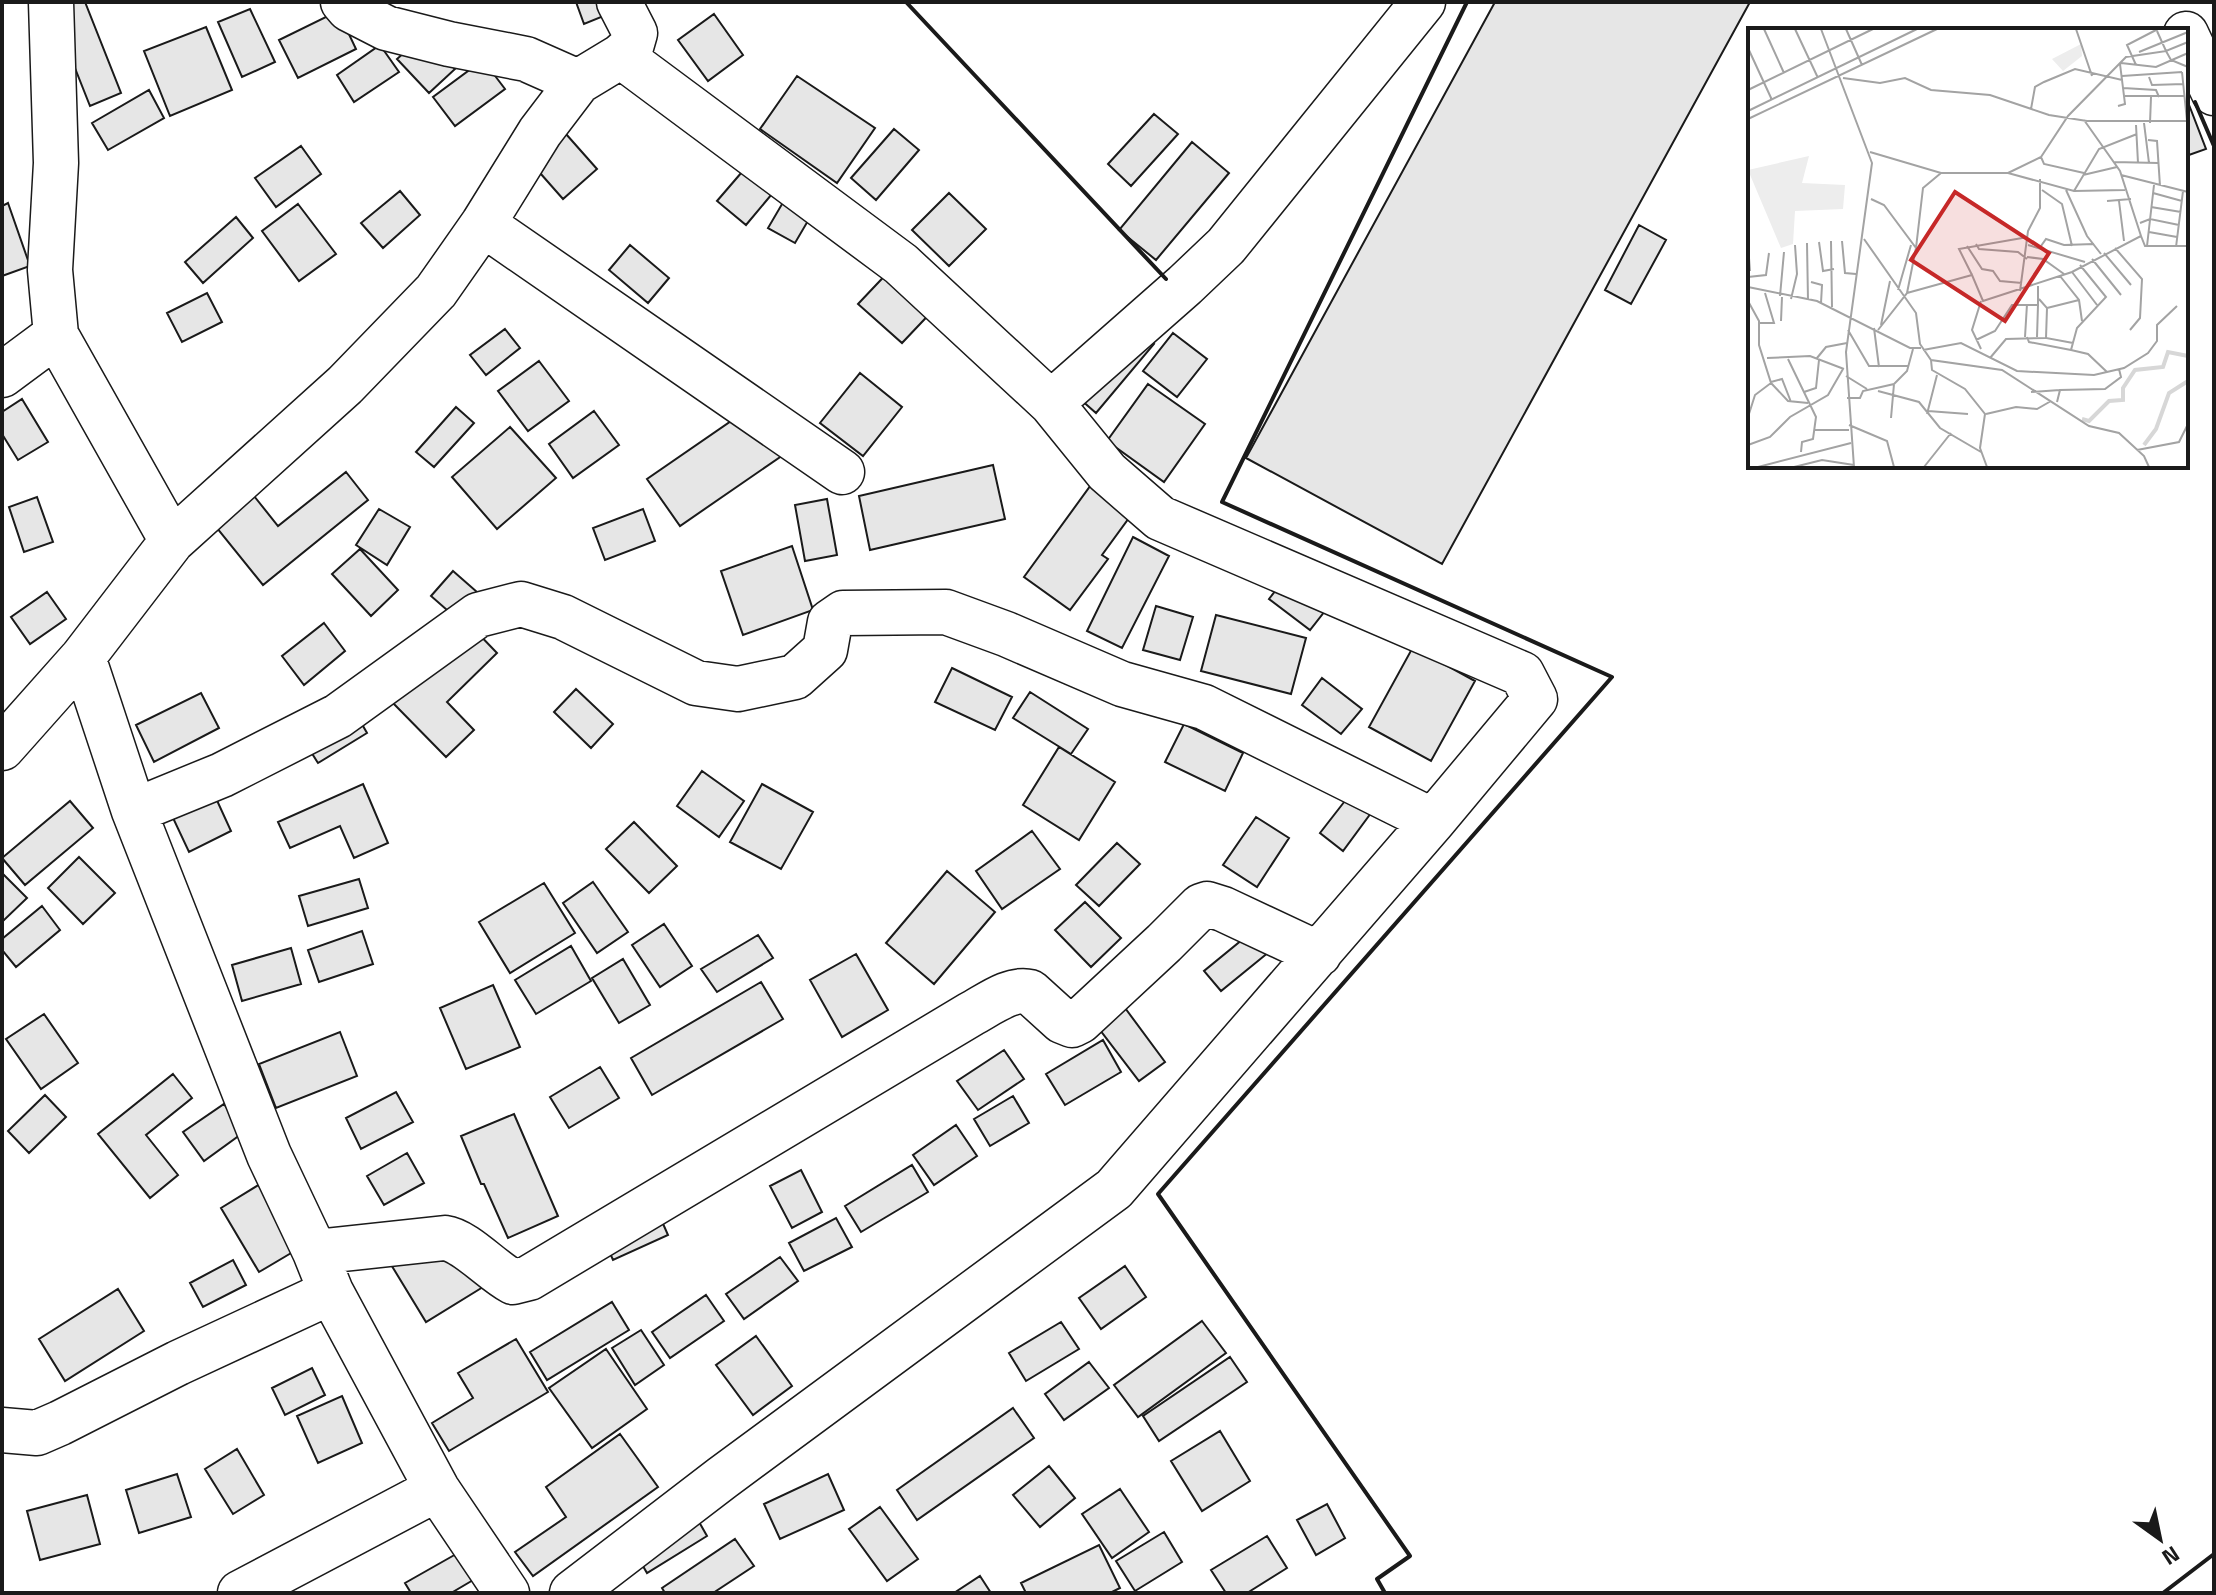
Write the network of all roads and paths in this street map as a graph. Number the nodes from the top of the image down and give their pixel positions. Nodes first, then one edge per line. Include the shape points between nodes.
1 (51, 2) edge
2 (343, 2) edge
3 (619, 2) edge
4 (1423, 2) edge
5 (2171, 2) edge
6 (2183, 28) edge
7 (2188, 38) edge
8 (621, 56) junction
9 (578, 82) junction
10 (2214, 93) edge
11 (483, 224) junction
12 (56, 335) junction
13 (2, 375) edge
14 (1051, 403) junction
15 (842, 472) dead end
16 (172, 541) junction
17 (83, 657) junction
18 (2, 748) edge
19 (134, 811) junction
20 (1433, 821) junction
21 (1319, 954) junction
22 (315, 1252) junction
23 (331, 1292) junction
24 (2, 1430) edge
25 (437, 1489) junction
26 (240, 1593) edge
27 (507, 1593) edge
28 (572, 1593) edge

1 - 12 street via 56,163 50,270
2 - 9 street via 386,28 526,59
3 - 8 street via 635,33
4 - 14 street via 1226,246
5 - 6 street
7 - 10 street
8 - 9 street
8 - 14 street via 901,264
9 - 11 street
11 - 15 street
11 - 16 street via 436,291 345,385
12 - 13 street
12 - 16 street
14 - 20 street via 1107,472 1160,518 1522,674 1535,699
16 - 17 street
17 - 18 street
17 - 19 street
19 - 20 street via 222,775 338,716 478,615 521,604 563,617 696,683 738,689 795,677 825,650 830,622 843,613 946,612 1122,684 1204,707
19 - 22 street via 269,1155
20 - 21 street
21 - 22 street via 1223,909 1201,906 1080,1021 1062,1021 1030,992 1015,991 529,1278 513,1282 461,1243 445,1238
21 - 28 street via 1114,1189
22 - 23 street
23 - 24 street via 37,1433
23 - 25 street
25 - 26 street
25 - 27 street

